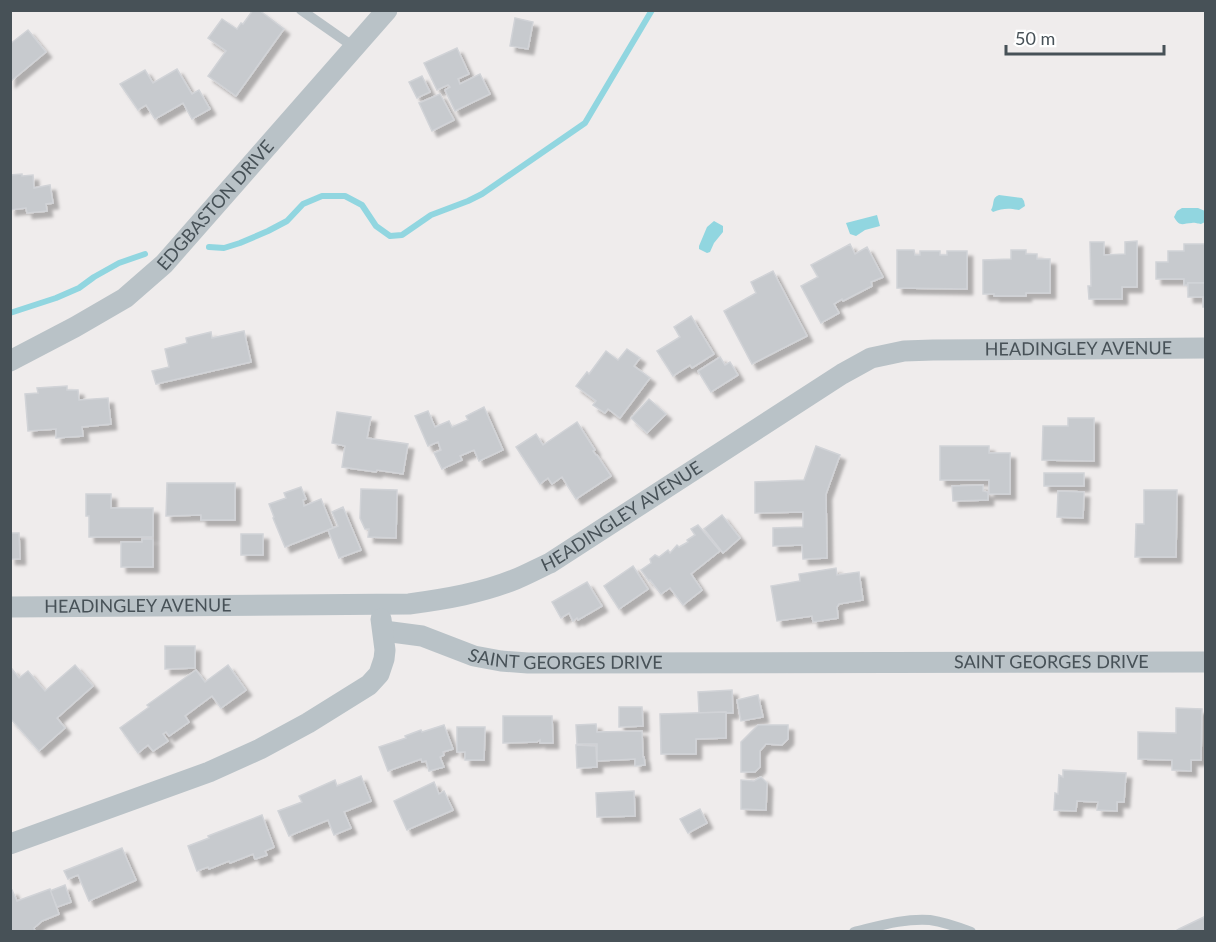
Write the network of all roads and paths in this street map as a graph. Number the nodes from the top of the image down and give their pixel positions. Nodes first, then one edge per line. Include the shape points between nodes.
1 (301, 10) edge
2 (387, 10) edge
3 (354, 47) junction
4 (1206, 348) edge
5 (10, 361) edge
6 (378, 603) junction
7 (10, 607) edge
8 (384, 631) junction
9 (1206, 662) edge
10 (10, 844) edge
11 (854, 932) edge
12 (971, 932) edge

1 - 3 lane
2 - 3 street, EDGBASTON DRIVE
3 - 5 street, EDGBASTON DRIVE via 164,264 125,298
4 - 6 street, HEADINGLEY AVENUE via 933,350 871,358 550,563 473,593 410,604
6 - 7 street, HEADINGLEY AVENUE
6 - 8 street
8 - 9 street, SAINT GEORGES DRIVE via 422,636 501,662
8 - 10 street via 384,659 369,685 308,723 209,772
11 - 12 lane via 929,920

